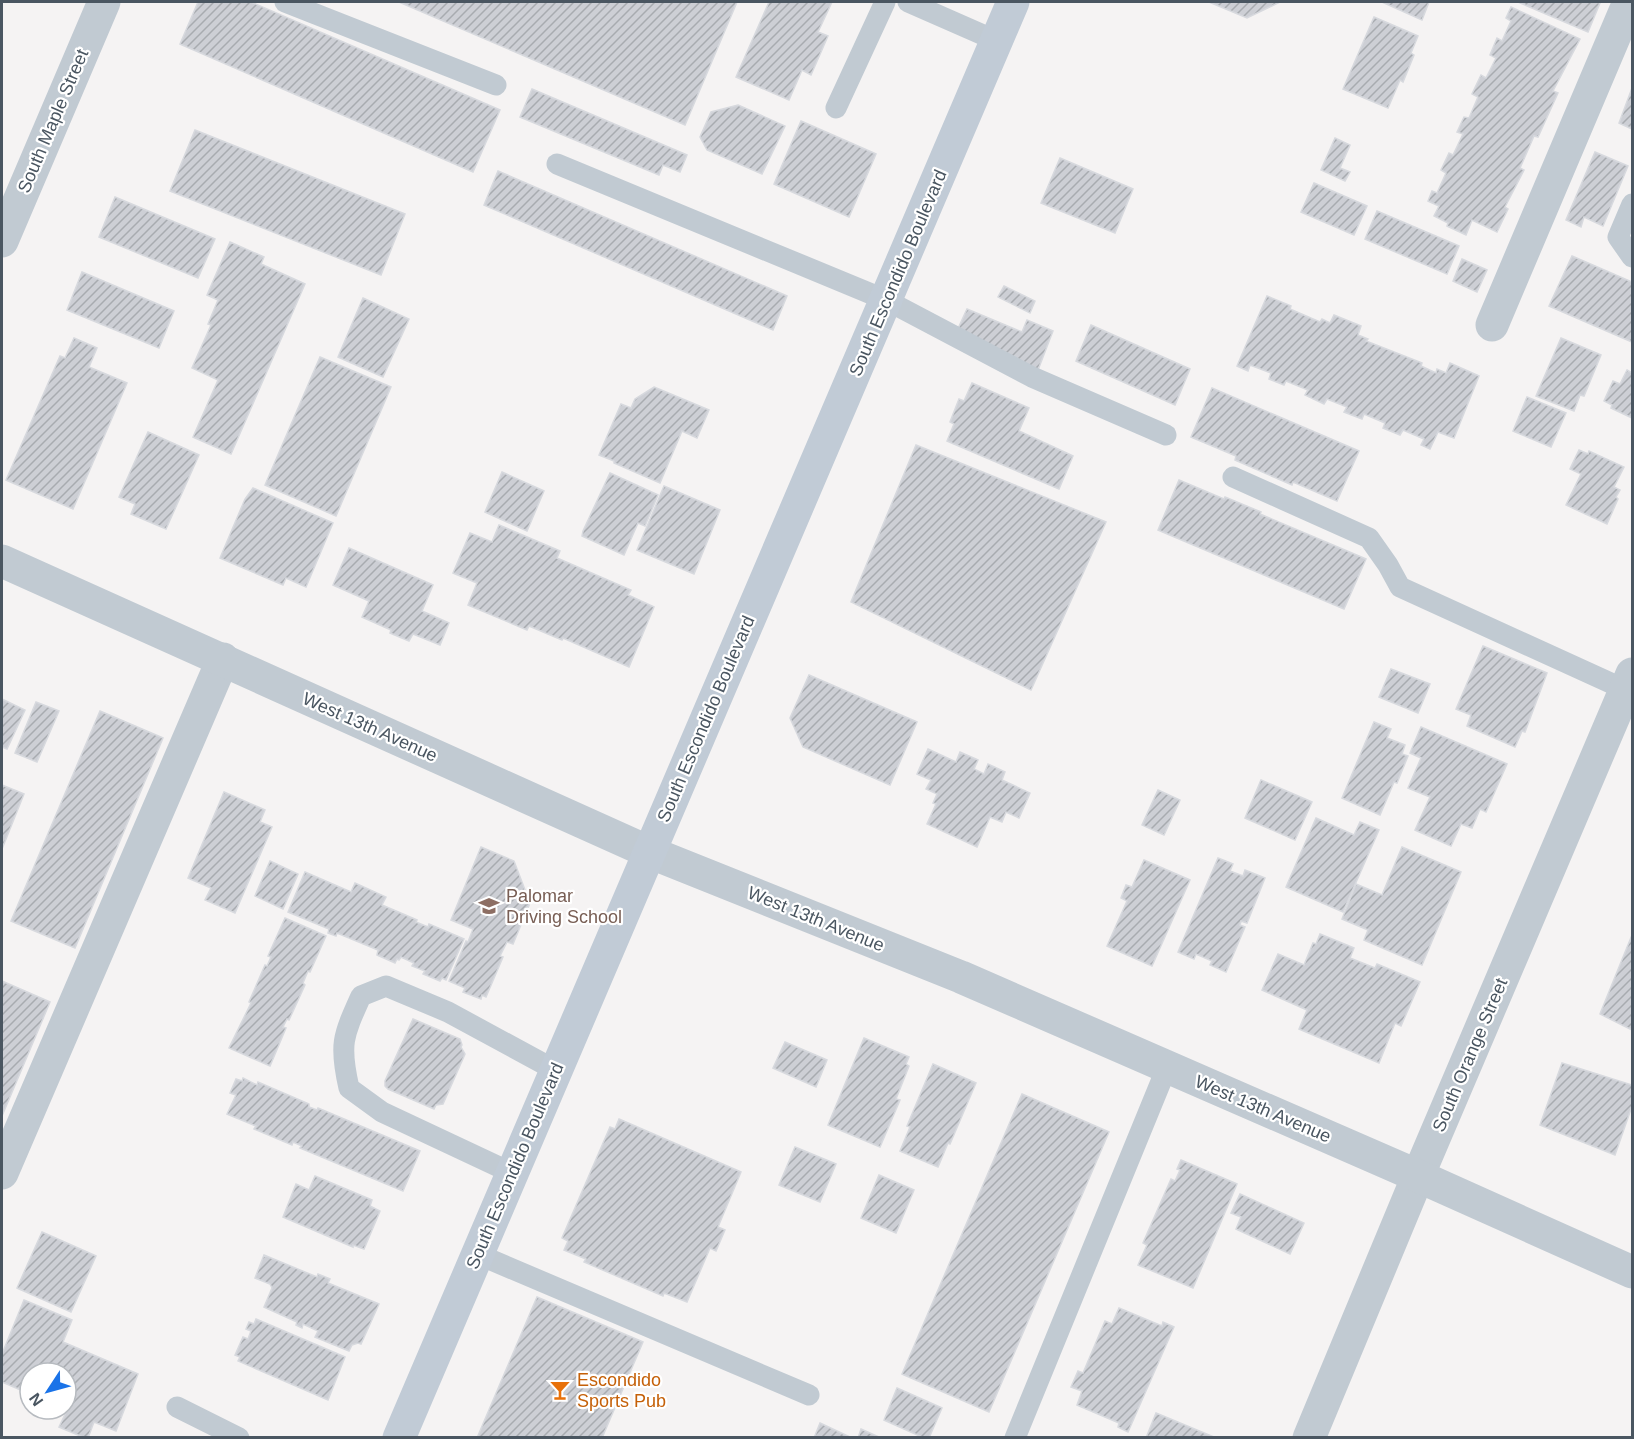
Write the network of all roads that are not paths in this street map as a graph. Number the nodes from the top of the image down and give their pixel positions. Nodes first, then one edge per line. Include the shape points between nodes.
1 (104, 2) edge
2 (285, 2) edge
3 (885, 2) edge
4 (908, 2) edge
5 (1013, 2) edge
6 (1629, 2) edge
7 (996, 41) junction
8 (496, 85) dead end
9 (836, 108) dead end
10 (557, 164) dead end
11 (1632, 204) edge
12 (2, 241) edge
13 (1632, 257) edge
14 (886, 300) junction
15 (1492, 325) dead end
16 (1166, 435) dead end
17 (1233, 477) dead end
18 (2, 561) edge
19 (223, 659) junction
20 (1629, 682) edge
21 (649, 852) junction
22 (1167, 1067) junction
23 (555, 1070) junction
24 (2, 1173) edge
25 (512, 1173) junction
26 (1418, 1176) junction
27 (477, 1254) junction
28 (1632, 1272) edge
29 (809, 1395) dead end
30 (177, 1407) dead end
31 (240, 1437) edge
32 (399, 1437) edge
33 (1015, 1437) edge
34 (1309, 1437) edge

1 - 12 street, South Maple Street
2 - 8 lane
3 - 9 lane
4 - 7 lane
5 - 7 main road, South Escondido Boulevard
6 - 15 street
7 - 14 main road, South Escondido Boulevard
10 - 14 lane
11 - 13 lane via 1618,237
14 - 16 lane via 1032,377
14 - 21 main road, South Escondido Boulevard
17 - 20 lane via 1369,538 1400,587
18 - 19 street, West 13th Avenue
19 - 21 street, West 13th Avenue
19 - 24 street
20 - 26 street, South Orange Street
21 - 22 street, West 13th Avenue via 961,977
21 - 23 main road, South Escondido Boulevard
22 - 26 street, West 13th Avenue
22 - 33 lane
23 - 25 main road, South Escondido Boulevard
23 - 25 lane via 448,1012 386,986 361,996 344,1033 343,1060 349,1088 382,1112
25 - 27 main road, South Escondido Boulevard
26 - 28 street, West 13th Avenue
26 - 34 street, South Orange Street
27 - 29 lane
27 - 32 main road, South Escondido Boulevard
30 - 31 lane

